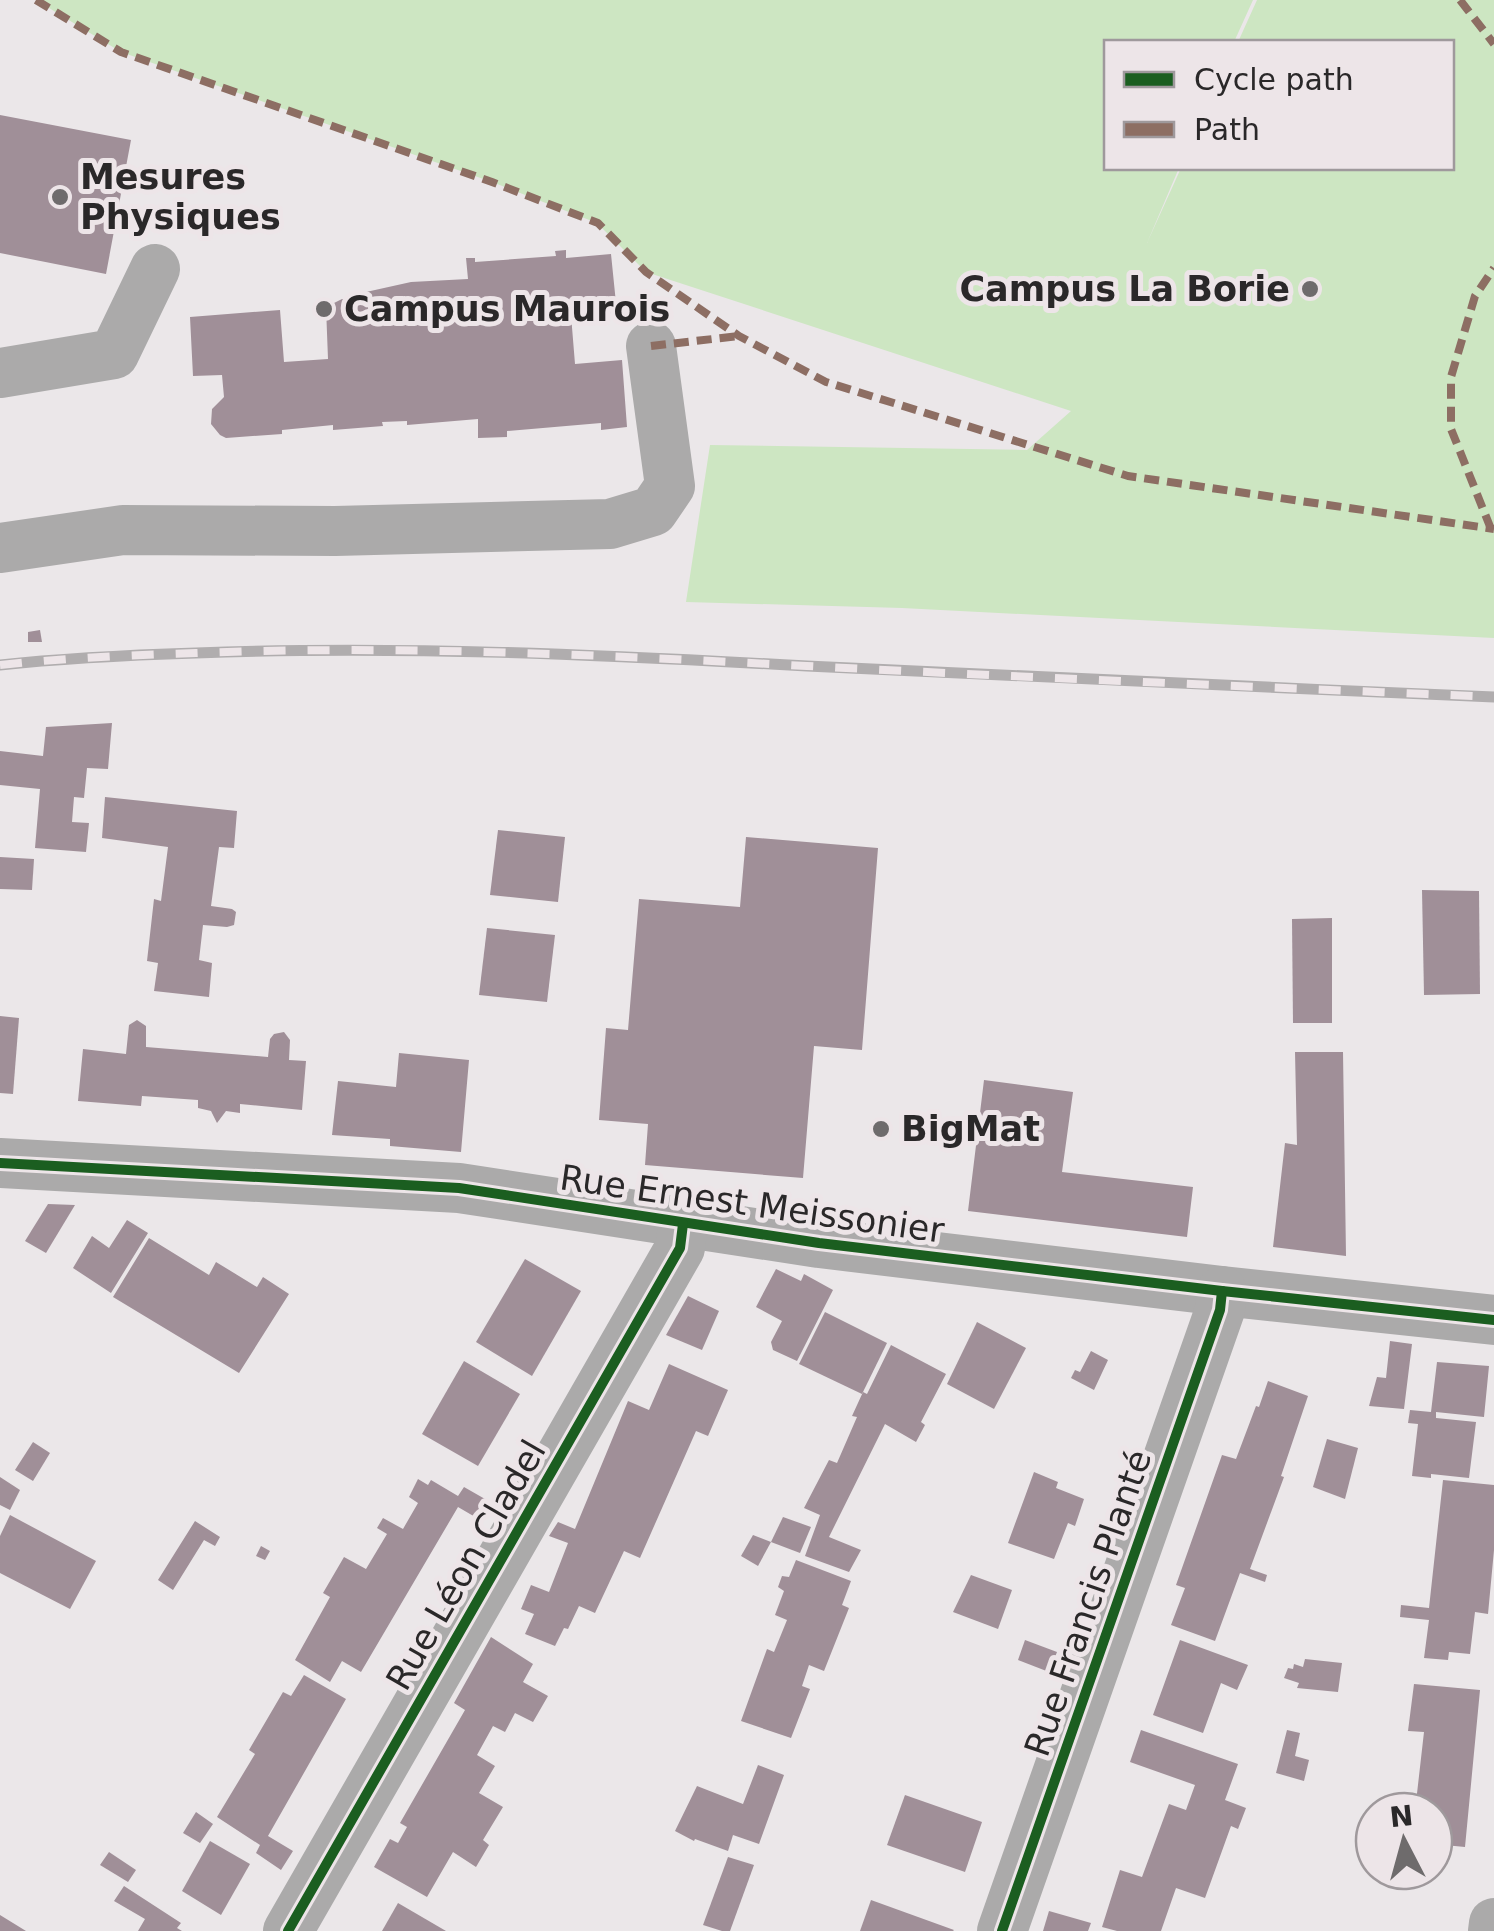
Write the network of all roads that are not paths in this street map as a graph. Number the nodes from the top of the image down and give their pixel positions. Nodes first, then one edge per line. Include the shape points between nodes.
1 (155, 269) dead end
2 (651, 346) dead end
3 (0, 372) edge
4 (0, 548) edge
5 (0, 1163) edge
6 (684, 1224) junction
7 (1222, 1292) junction
8 (1494, 1320) edge
9 (1494, 1924) edge
10 (288, 1931) edge
11 (1002, 1931) edge
12 (1493, 1931) edge

1 - 3 street via 114,354
2 - 4 street via 670,486 653,511 610,524 123,530
5 - 6 street, Rue Ernest Meissonier via 459,1188
6 - 7 street, Rue Ernest Meissonier
6 - 10 street, Rue Léon Cladel via 680,1248
7 - 8 street, Rue Ernest Meissonier
7 - 11 street, Rue Francis Planté
9 - 12 street

